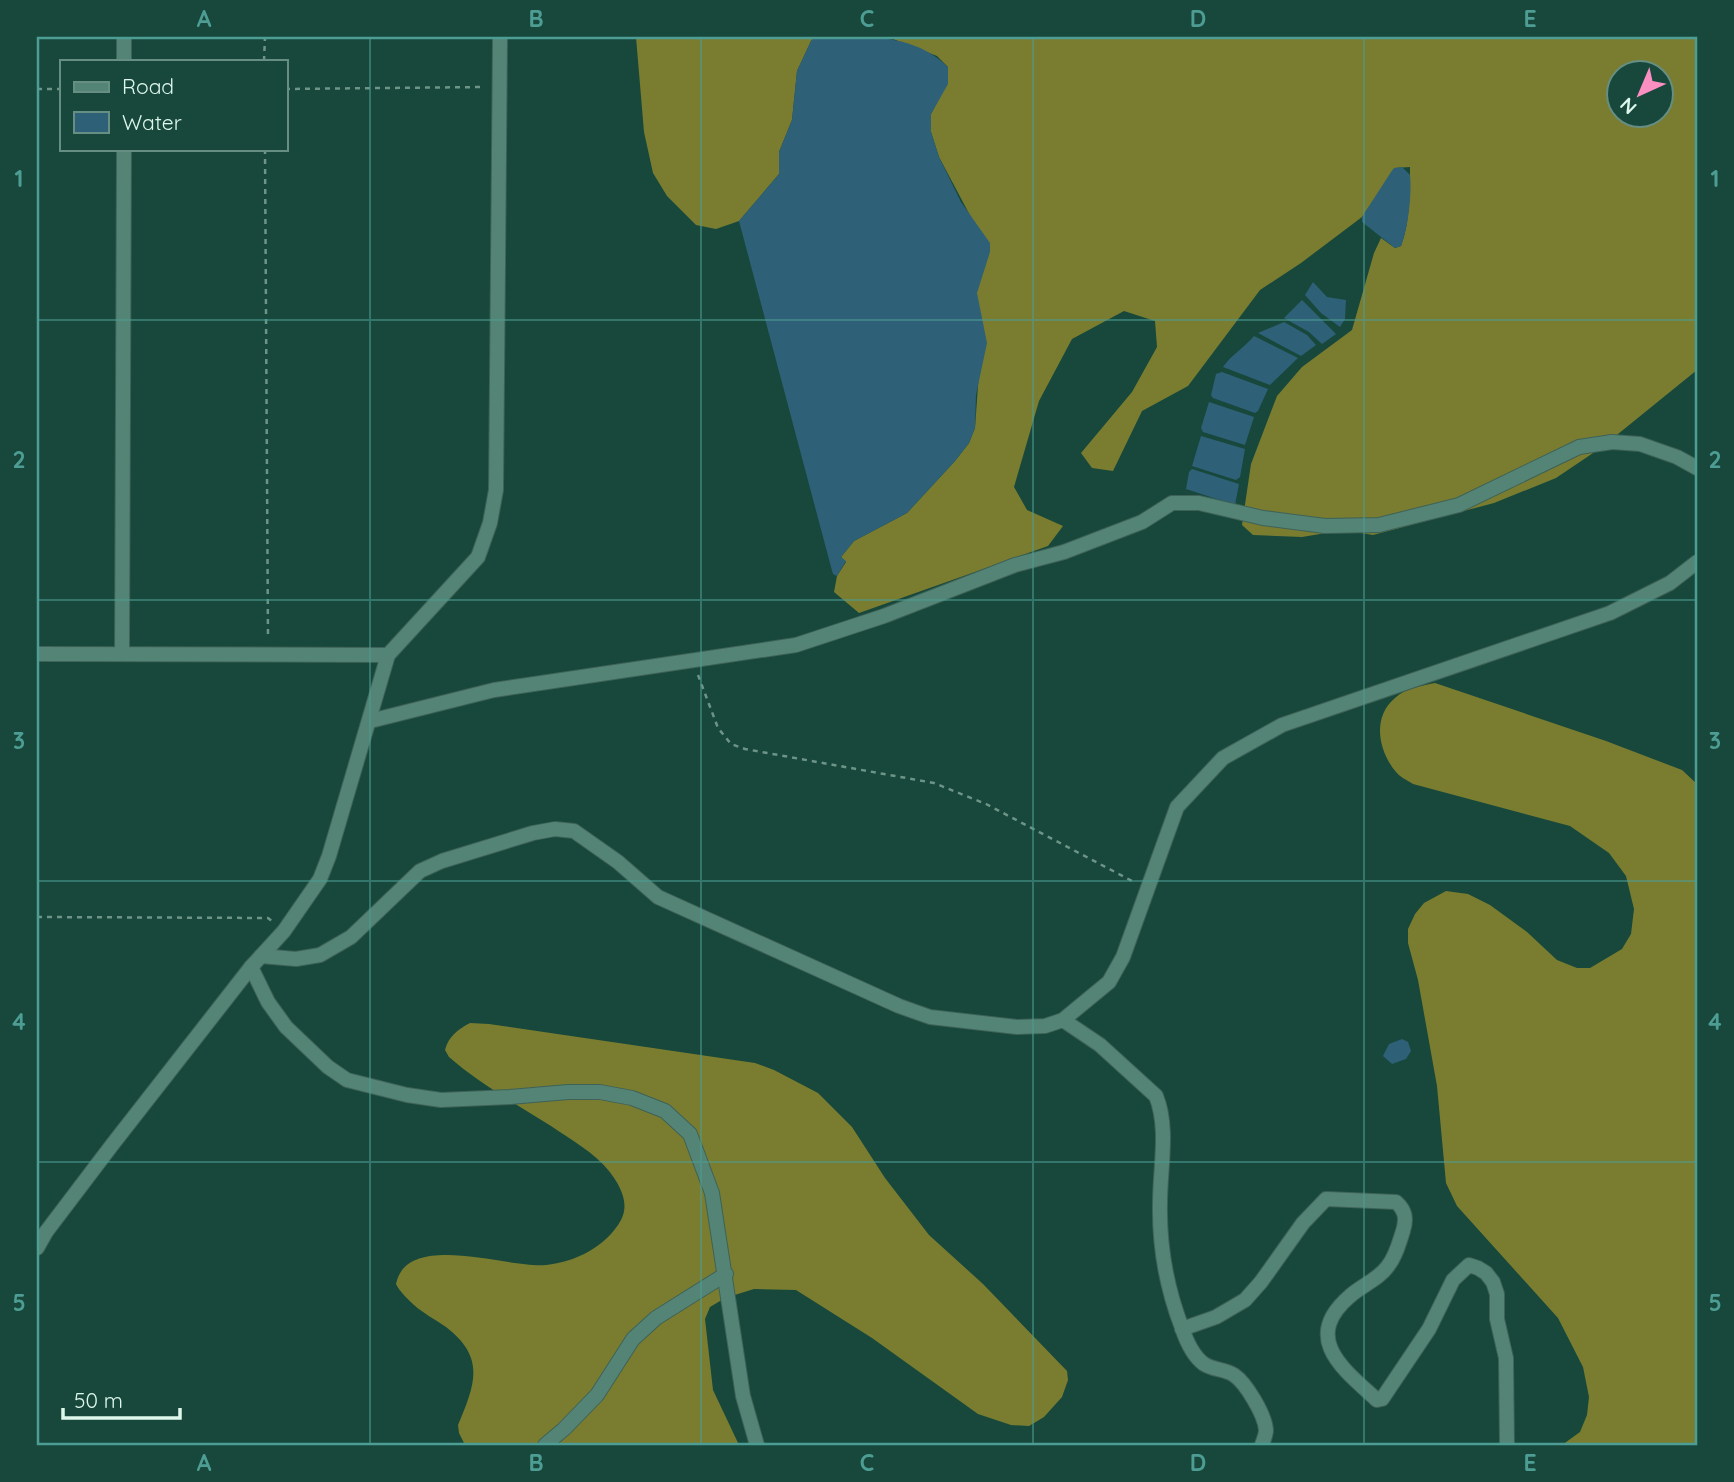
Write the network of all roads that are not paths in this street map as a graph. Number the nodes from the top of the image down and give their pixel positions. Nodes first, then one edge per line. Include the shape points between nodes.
1 (124, 37) edge
2 (500, 37) edge
3 (124, 60) edge
4 (124, 150) edge
5 (1697, 467) edge
6 (1697, 562) edge
7 (37, 654) edge
8 (122, 654) junction
9 (388, 655) junction
10 (370, 721) junction
11 (256, 962) junction
12 (1063, 1020) junction
13 (37, 1248) edge
14 (726, 1274) junction
15 (1182, 1329) junction
16 (545, 1445) edge
17 (757, 1445) edge
18 (1262, 1445) edge
19 (1507, 1445) edge

1 - 3 street
2 - 9 street via 496,490 478,557
4 - 8 street
5 - 10 street via 1640,444 1579,447 1459,505 1379,525 1325,526 1199,503 1172,503 1142,522 1077,547 1015,565 796,646 494,690
6 - 12 street via 1670,583 1610,613 1282,725 1223,758 1177,807 1123,957 1109,982
7 - 8 street
8 - 9 street
9 - 10 street
10 - 11 street via 320,879
11 - 12 street via 320,955 351,937 420,871 555,829 574,831 658,897 899,1006 930,1017 1006,1026 1045,1026
11 - 13 street
11 - 14 street via 268,1002 286,1027 347,1080 441,1100 600,1092 665,1111 690,1134 699,1158 712,1194
12 - 15 street via 1100,1045 1156,1096 1161,1108 1163,1252
14 - 16 street via 656,1318 633,1339 597,1395
14 - 17 street via 743,1396
15 - 18 street via 1204,1363 1245,1384 1263,1418
15 - 19 street via 1245,1300 1326,1199 1396,1202 1405,1215 1396,1251 1377,1278 1337,1308 1328,1329 1329,1347 1343,1369 1377,1400 1382,1399 1429,1329 1453,1280 1469,1265 1478,1268 1493,1282 1497,1294 1506,1358

